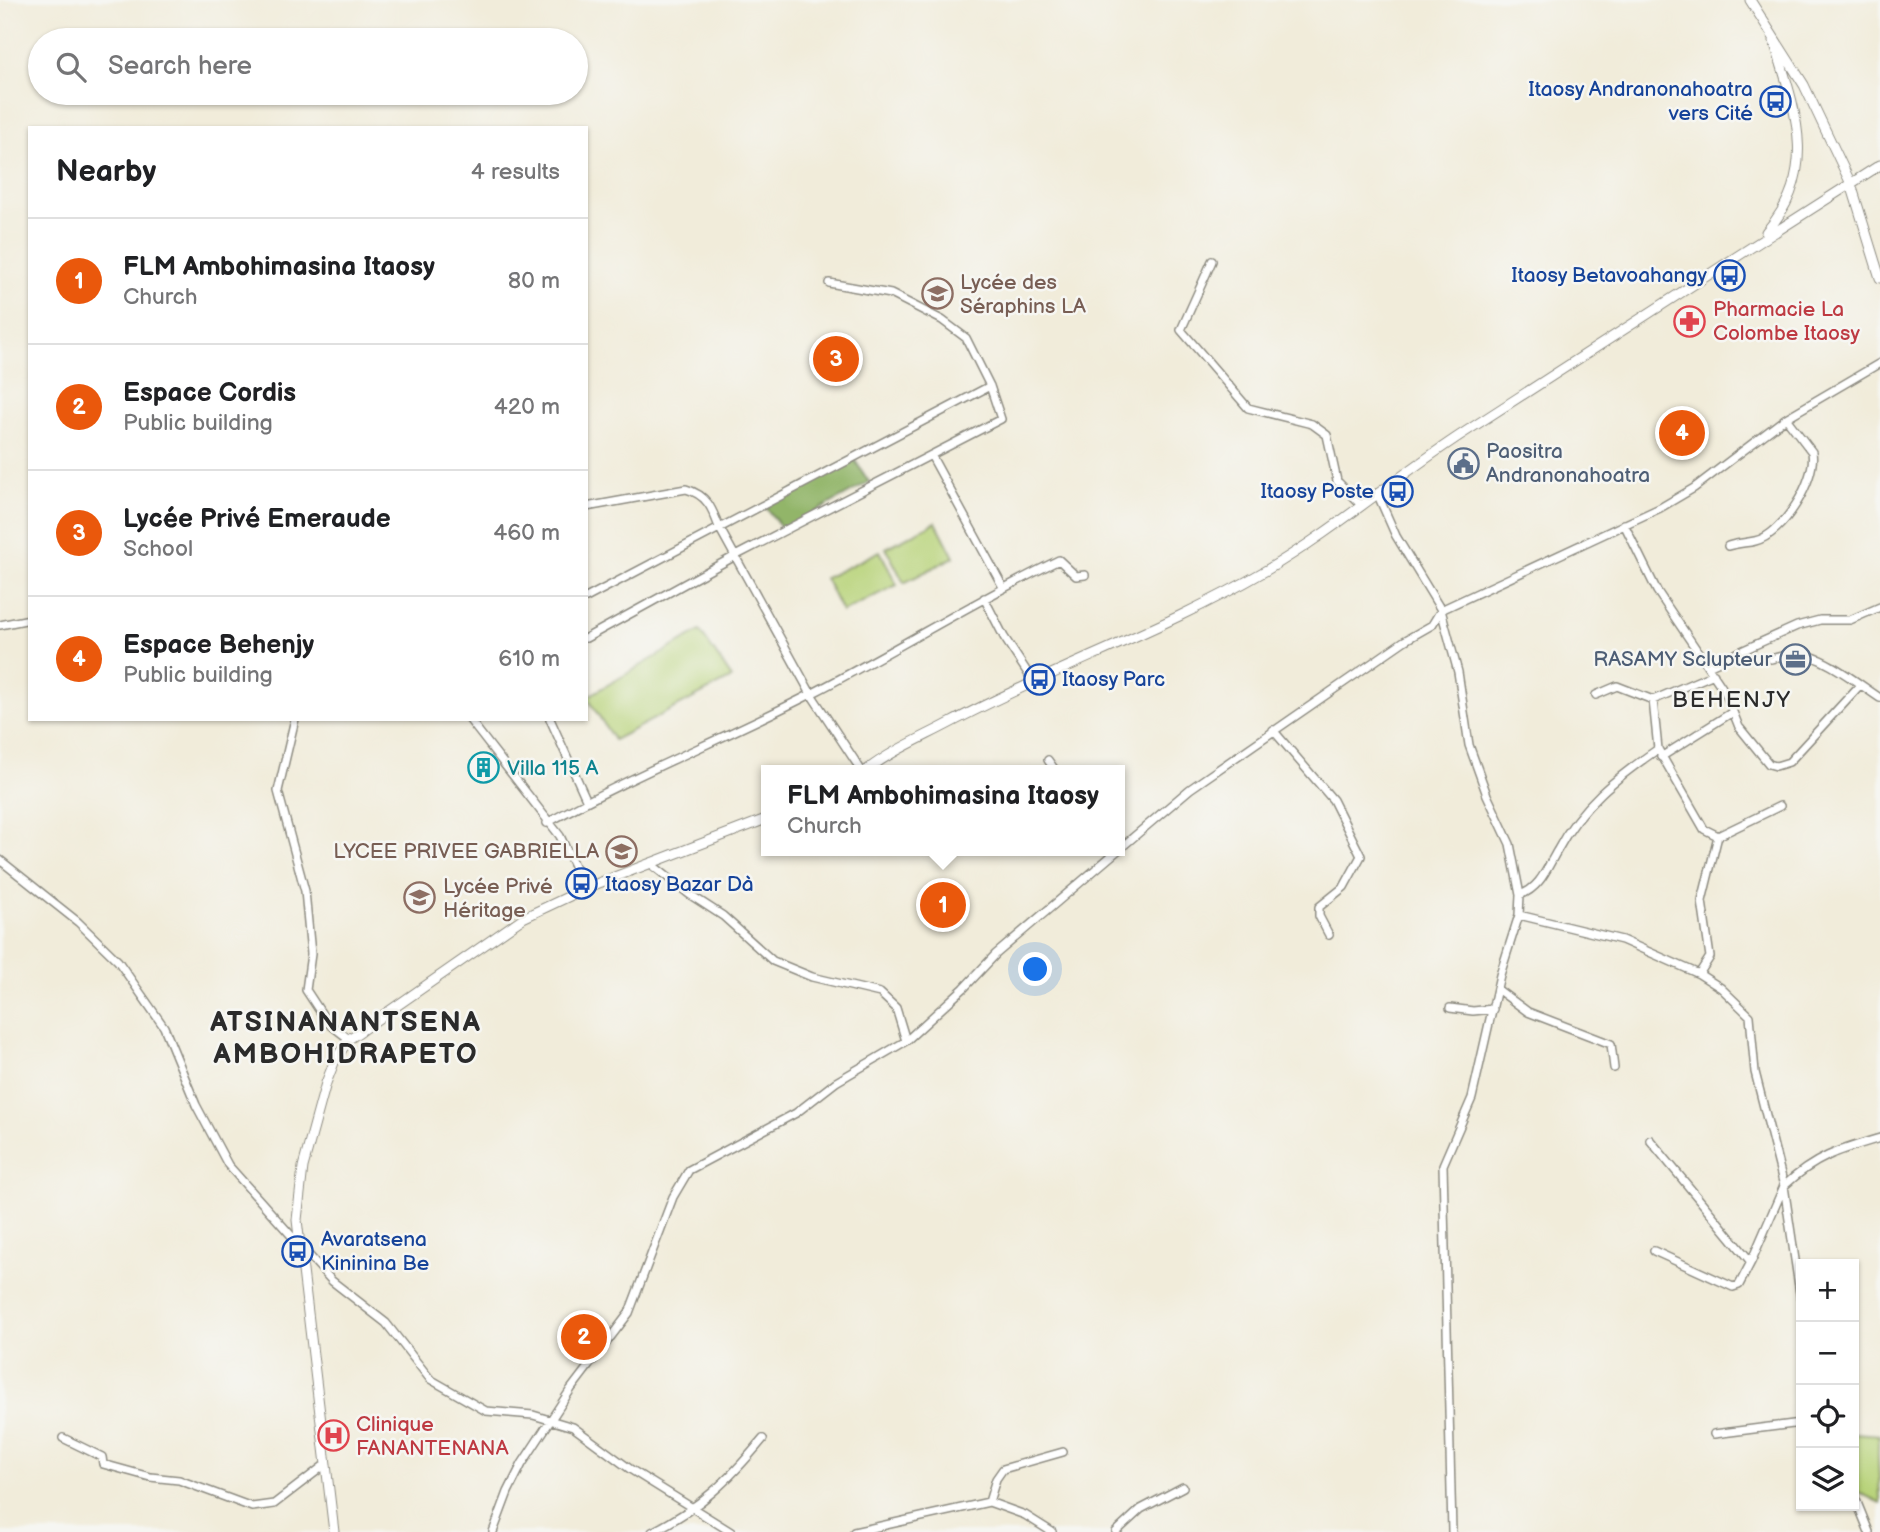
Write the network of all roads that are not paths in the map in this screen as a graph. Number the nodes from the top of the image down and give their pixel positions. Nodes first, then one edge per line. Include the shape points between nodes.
1 (1750, 0) edge
2 (1772, 36) junction
3 (1880, 165) edge
4 (1851, 184) junction
5 (1759, 240) junction
6 (1212, 261) dead end
7 (1880, 278) edge
8 (829, 284) dead end
9 (1880, 363) edge
10 (990, 386) junction
11 (1786, 418) junction
12 (931, 455) junction
13 (1377, 493) junction
14 (1360, 505) junction
15 (588, 507) edge
16 (1624, 524) junction
17 (719, 527) junction
18 (1728, 546) dead end
19 (737, 555) junction
20 (1086, 575) dead end
21 (1003, 587) junction
22 (588, 597) edge
23 (985, 598) junction
24 (1880, 607) edge
25 (1441, 610) junction
26 (28, 619) edge
27 (0, 625) edge
28 (588, 637) edge
29 (1771, 659) dead end
30 (1708, 666) junction
31 (1714, 674) junction
32 (1033, 681) junction
33 (1860, 685) junction
34 (811, 694) junction
35 (1597, 695) dead end
36 (1880, 698) edge
37 (1653, 701) junction
38 (1731, 713) junction
39 (295, 721) edge
40 (470, 721) edge
41 (551, 721) edge
42 (1273, 730) junction
43 (1659, 753) junction
44 (1048, 760) dead end
45 (858, 765) edge
46 (876, 765) edge
47 (1052, 765) edge
48 (587, 801) junction
49 (1780, 806) dead end
50 (761, 821) edge
51 (547, 823) junction
52 (1718, 836) junction
53 (1125, 843) edge
54 (1110, 856) edge
55 (0, 860) edge
56 (651, 864) junction
57 (585, 888) junction
58 (1520, 895) junction
59 (1519, 915) junction
60 (1329, 935) dead end
61 (1699, 974) junction
62 (1497, 989) junction
63 (1450, 1007) dead end
64 (1493, 1009) junction
65 (349, 1039) junction
66 (906, 1041) junction
67 (1614, 1068) dead end
68 (1880, 1138) edge
69 (1650, 1140) dead end
70 (1784, 1186) junction
71 (300, 1248) junction
72 (1654, 1251) dead end
73 (1751, 1262) junction
74 (1796, 1266) edge
75 (552, 1419) junction
76 (1796, 1424) edge
77 (1714, 1434) dead end
78 (63, 1438) dead end
79 (763, 1438) dead end
80 (1063, 1452) dead end
81 (326, 1464) junction
82 (1182, 1487) dead end
83 (989, 1502) junction
84 (1859, 1507) edge
85 (694, 1510) junction
86 (334, 1532) edge
87 (494, 1532) edge
88 (652, 1532) edge
89 (731, 1532) edge
90 (854, 1532) edge
91 (1052, 1532) edge
92 (1116, 1532) edge
93 (1452, 1532) edge
94 (1869, 1532) edge

1 - 2 street
2 - 4 street via 1804,85
2 - 5 street via 1800,155 1787,202
3 - 4 street
4 - 5 street
4 - 7 street
5 - 13 street
6 - 14 street via 1181,330 1248,408 1312,424 1327,435 1337,481
8 - 10 street via 891,294 942,320 965,338
9 - 11 street
10 - 12 street via 1001,419
10 - 17 street
11 - 16 street via 1694,488
11 - 18 street via 1812,452 1810,473 1783,524 1756,541
12 - 19 street
12 - 21 street
13 - 14 street
13 - 25 street via 1396,536
14 - 32 street via 1268,569 1196,609
15 - 17 street via 686,489 710,503
16 - 25 street
16 - 30 street via 1657,592
17 - 19 street
17 - 22 street
19 - 28 street
19 - 34 street
20 - 21 street via 1076,576 1059,560
21 - 23 street
23 - 32 street via 1004,638
23 - 34 street
24 - 30 street via 1850,620 1797,626
25 - 42 street via 1425,630
25 - 58 street via 1458,672 1469,745 1510,844
26 - 27 street
29 - 33 street via 1806,655
30 - 31 street
31 - 37 street
31 - 38 street
32 - 46 street
33 - 36 street
33 - 38 street via 1783,765 1763,759
34 - 45 street
34 - 48 street
35 - 37 street via 1617,686
37 - 43 street
38 - 43 street
39 - 65 street via 278,791 305,891 311,954 306,990 327,1022
40 - 51 street
41 - 48 street
42 - 53 street
42 - 60 street via 1333,800 1359,850 1361,860 1351,878 1319,907
43 - 52 street via 1704,829
43 - 58 street via 1600,791 1568,830 1541,879
44 - 47 street
48 - 51 street
49 - 52 street
50 - 56 street
51 - 57 street via 560,836
52 - 61 street via 1702,901 1710,957
54 - 66 street via 996,954
55 - 71 street via 78,922 139,988 164,1027 195,1105 228,1165
56 - 57 street
56 - 66 street via 723,916 773,961 812,977 880,993 896,1008
57 - 65 street via 523,918
58 - 59 street
59 - 61 street via 1573,931 1609,935
59 - 62 street
61 - 70 street via 1749,1016 1755,1072
62 - 64 street
62 - 67 street via 1528,1012 1606,1041 1614,1048
63 - 64 street
64 - 93 street via 1472,1098 1443,1165
65 - 71 street via 326,1083 303,1167 297,1220
66 - 75 street via 796,1113 689,1170 673,1197 629,1313
68 - 70 street via 1808,1164
69 - 73 street
70 - 73 street
70 - 74 street
71 - 75 street via 386,1323 430,1379 458,1398 486,1411
71 - 81 street
72 - 73 street via 1733,1287 1739,1285
75 - 85 street via 573,1427
75 - 87 street via 517,1474
76 - 77 street
78 - 81 street via 102,1457 103,1464 150,1478 179,1480 252,1507 274,1504
79 - 85 street
80 - 83 street via 1003,1469
81 - 86 street
82 - 92 street via 1141,1509
83 - 90 street
83 - 91 street via 1025,1515
84 - 94 street
85 - 88 street
85 - 89 street

